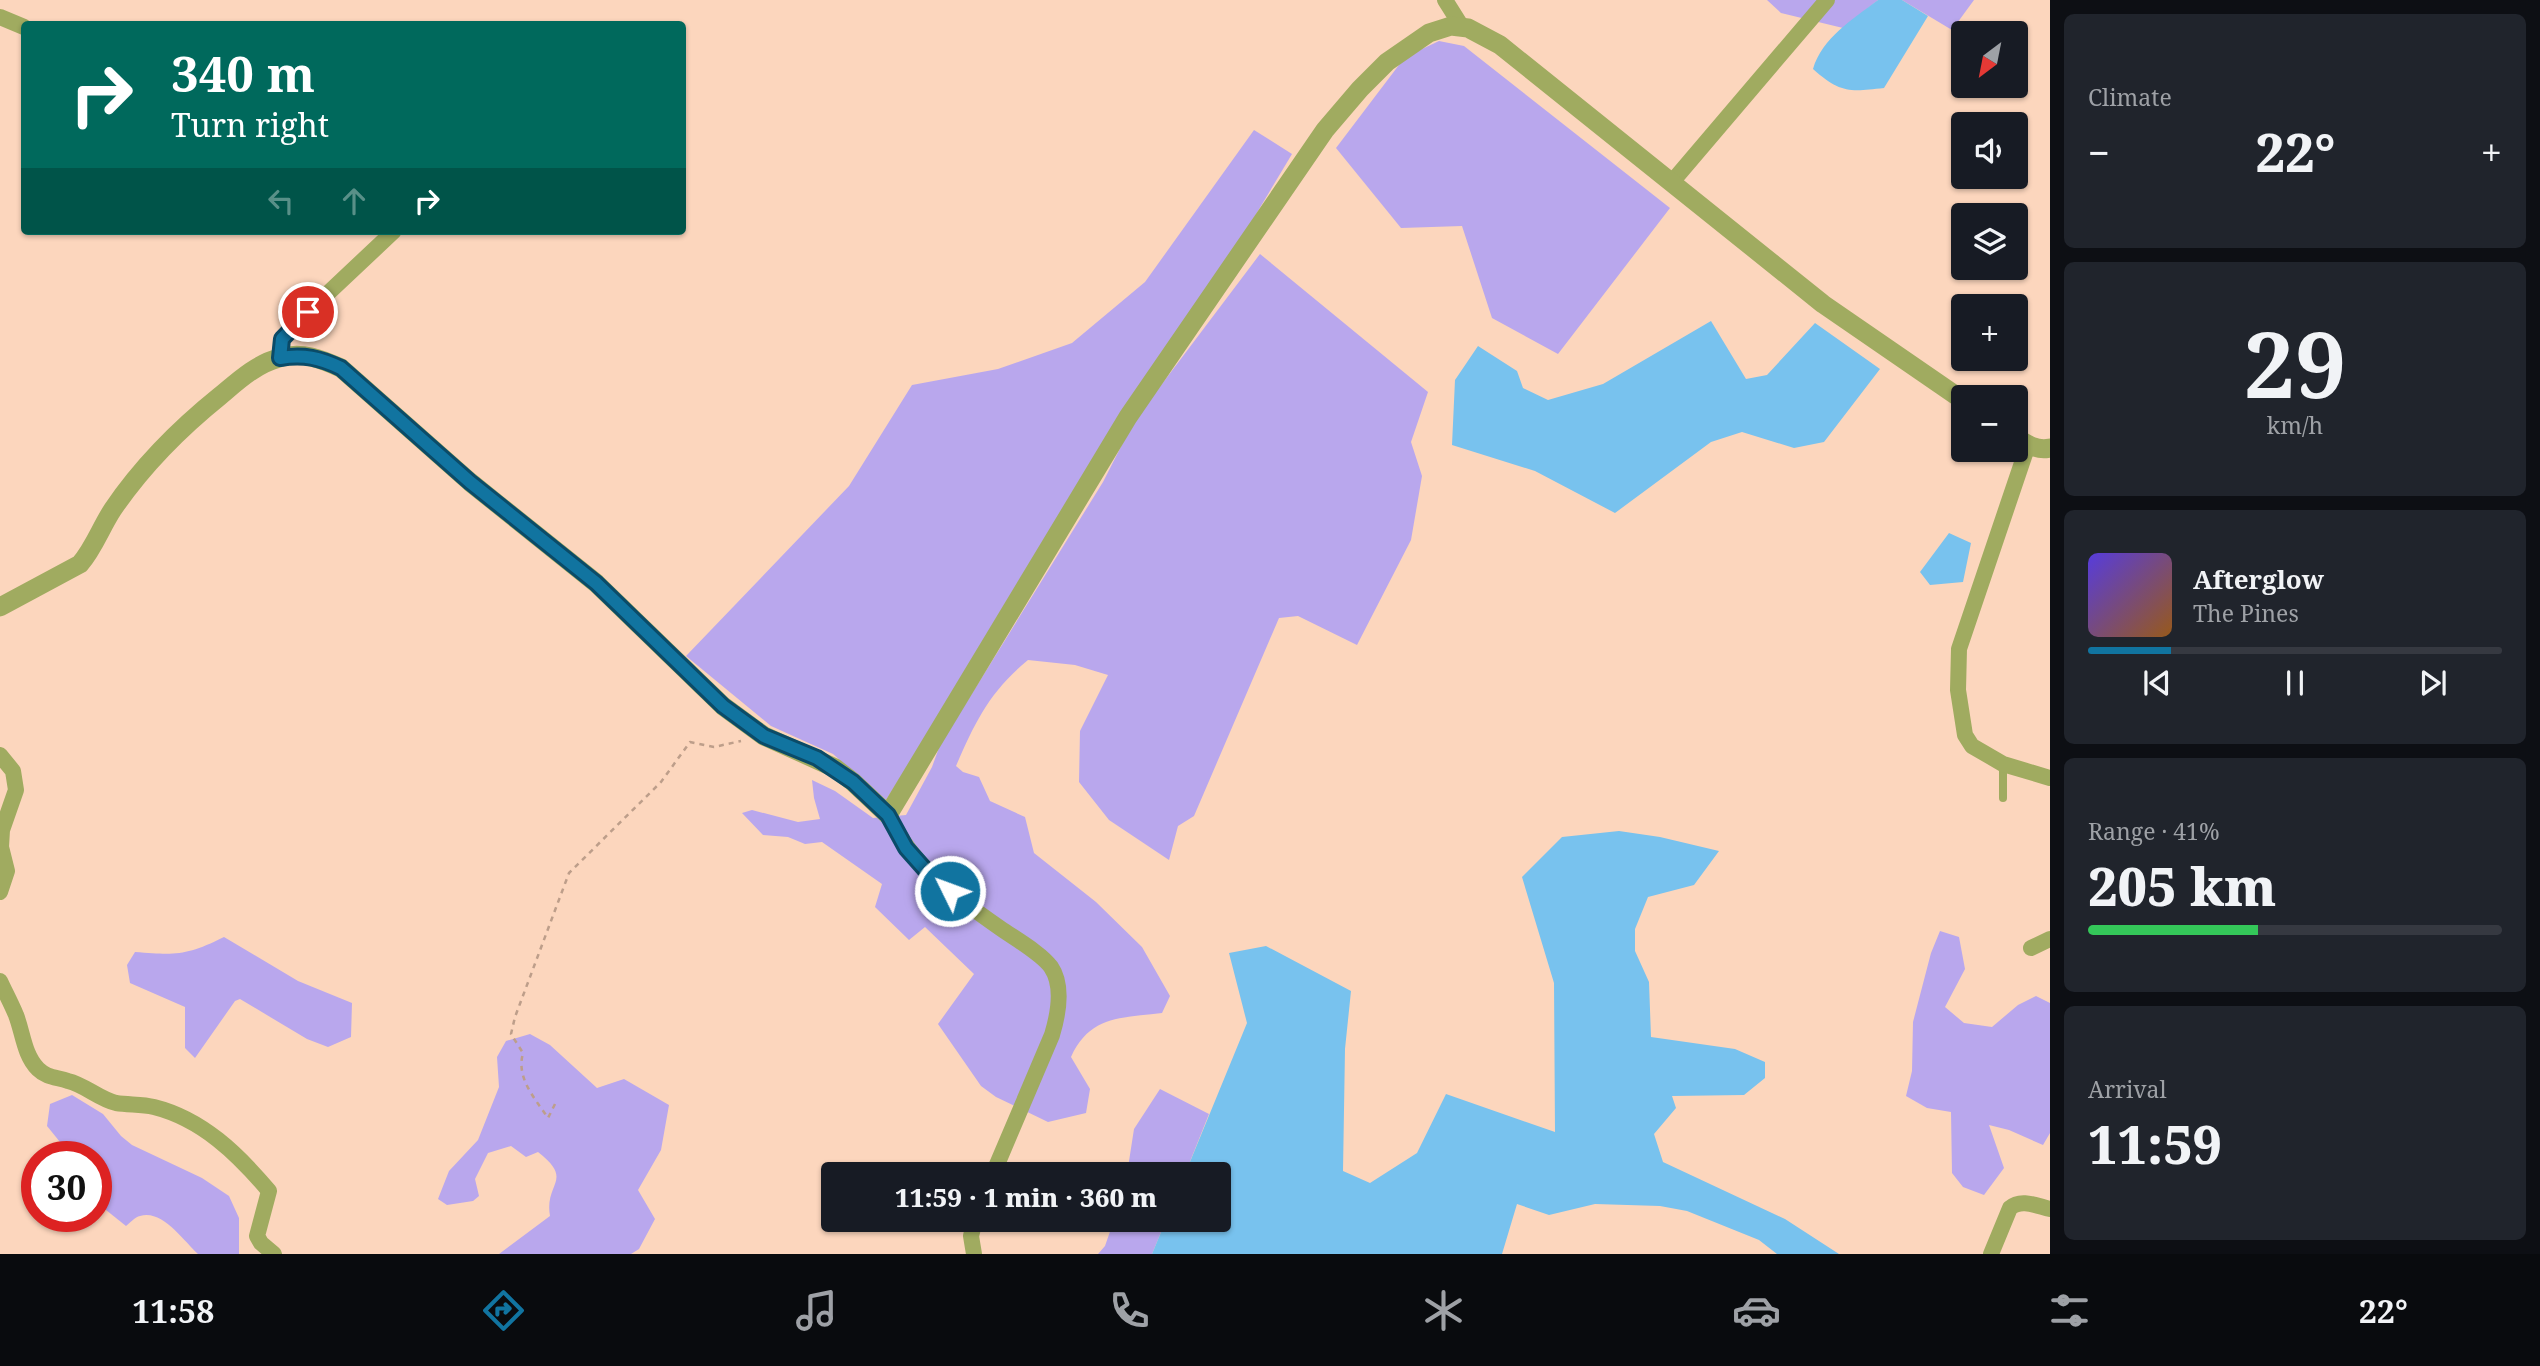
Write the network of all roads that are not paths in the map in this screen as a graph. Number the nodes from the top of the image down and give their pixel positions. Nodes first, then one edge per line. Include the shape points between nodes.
1 (1445, 0) edge
2 (1827, 0) edge
3 (0, 17) edge
4 (21, 26) edge
5 (1462, 27) junction
6 (1672, 182) junction
7 (390, 235) edge
8 (280, 358) junction
9 (1951, 392) edge
10 (2028, 443) edge
11 (2050, 447) edge
12 (2016, 462) edge
13 (0, 607) edge
14 (0, 755) edge
15 (2003, 764) junction
16 (2050, 778) edge
17 (2003, 798) dead end
18 (888, 815) junction
19 (0, 892) edge
20 (2050, 939) edge
21 (2031, 948) dead end
22 (0, 981) edge
23 (998, 1162) edge
24 (2050, 1209) edge
25 (972, 1232) edge
26 (274, 1254) edge
27 (974, 1254) edge
28 (1991, 1254) edge

1 - 5 street
2 - 6 street
3 - 4 street
5 - 6 street via 1500,45
5 - 18 street via 1429,33 1387,62 1304,159 1128,417
6 - 9 street via 1823,304
7 - 8 street via 291,328 282,339
8 - 13 street via 235,383 162,448 120,499 80,564
8 - 18 street via 308,356 341,368 470,482 596,583 723,706 764,736 835,768
10 - 11 street
12 - 15 street via 1957,664 1965,735 1972,746
14 - 19 street via 13,771 16,790 2,830 7,870
15 - 16 street
15 - 17 lane
18 - 23 street via 906,848 930,875 1045,961 1055,977 1058,1013 1052,1035
20 - 21 street
22 - 26 street via 39,1070 112,1102 152,1106 191,1121 245,1163 269,1191 257,1236
24 - 28 street via 2015,1203
25 - 27 street

